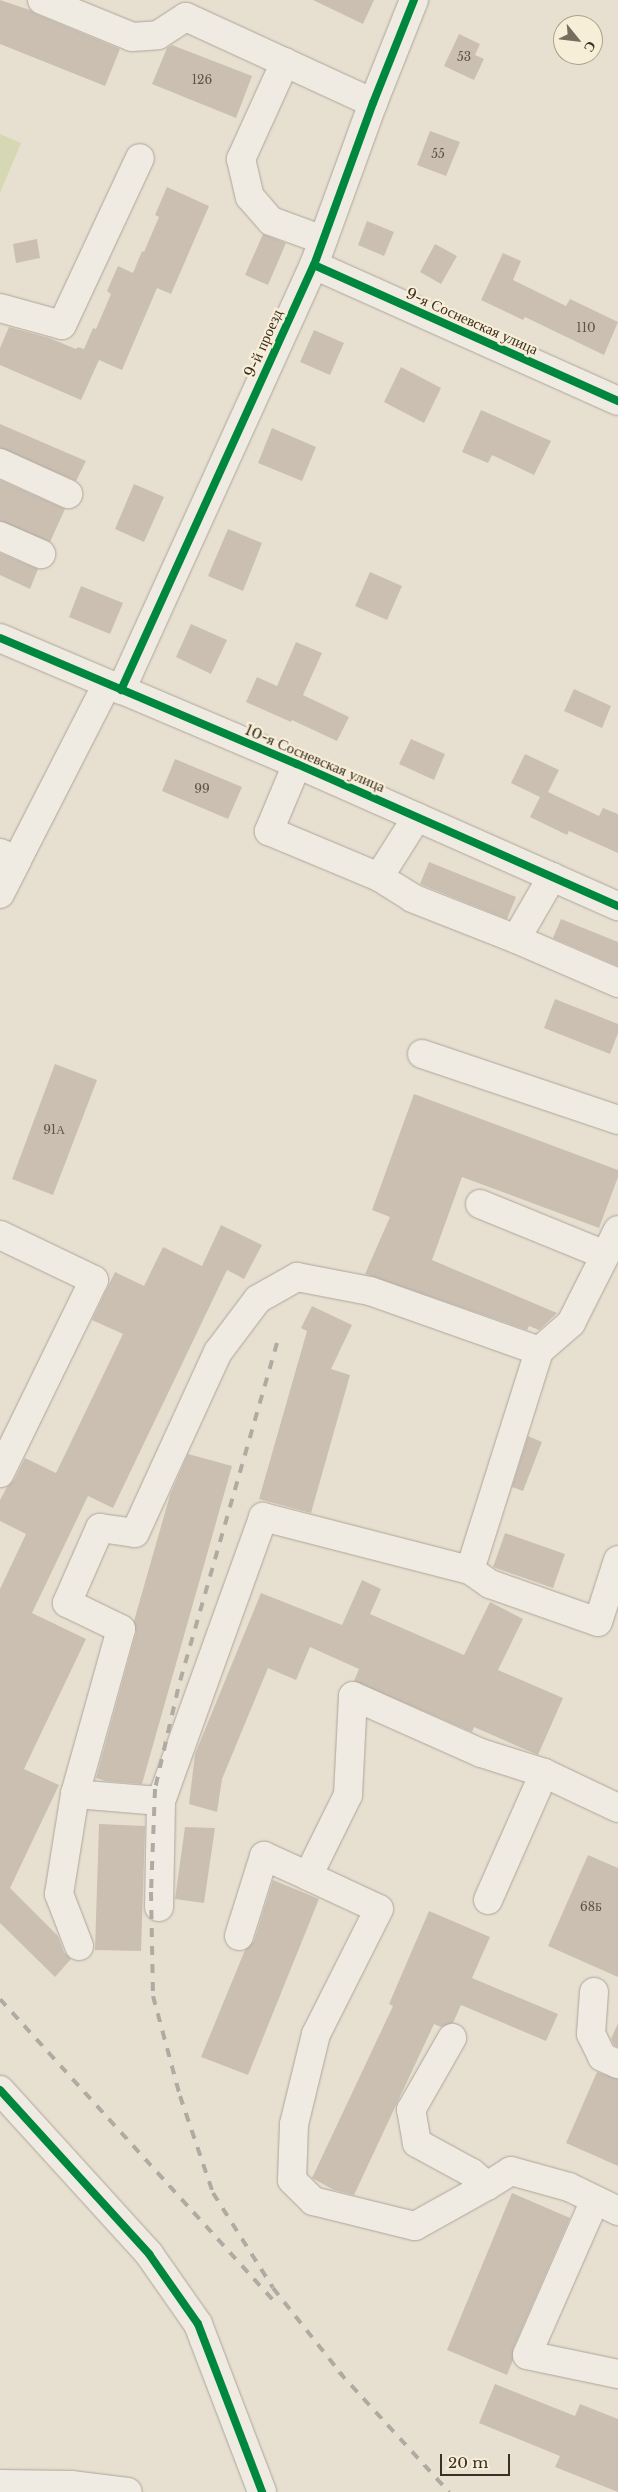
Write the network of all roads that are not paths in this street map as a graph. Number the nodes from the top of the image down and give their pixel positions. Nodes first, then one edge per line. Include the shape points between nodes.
1 (42, 0) edge
2 (414, 0) edge
3 (284, 62) junction
4 (373, 103) junction
5 (140, 158) dead end
6 (323, 240) junction
7 (314, 265) junction
8 (0, 308) edge
9 (618, 402) edge
10 (0, 463) edge
11 (68, 494) dead end
12 (0, 536) edge
13 (40, 554) dead end
14 (0, 638) edge
15 (114, 687) junction
16 (297, 764) junction
17 (417, 817) junction
18 (8, 856) edge
19 (379, 877) junction
20 (552, 877) junction
21 (0, 894) edge
22 (618, 906) edge
23 (516, 939) junction
24 (618, 983) edge
25 (422, 1054) dead end
26 (618, 1120) edge
27 (480, 1204) dead end
28 (618, 1230) edge
29 (0, 1235) edge
30 (605, 1255) junction
31 (538, 1351) junction
32 (0, 1472) edge
33 (618, 1560) edge
34 (470, 1570) junction
35 (544, 1773) junction
36 (75, 1794) junction
37 (161, 1801) junction
38 (618, 1808) edge
39 (308, 1876) junction
40 (488, 1900) dead end
41 (159, 1907) dead end
42 (239, 1936) dead end
43 (79, 1946) dead end
44 (594, 1992) dead end
45 (452, 2038) dead end
46 (618, 2064) edge
47 (0, 2090) edge
48 (487, 2186) junction
49 (606, 2205) edge
50 (618, 2374) edge
51 (0, 2484) edge
52 (128, 2492) edge
53 (262, 2492) edge

1 - 3 street via 132,37 158,35 186,17
2 - 4 street, 9-й проезд
3 - 4 street
3 - 6 street via 241,159 250,197 271,221
4 - 6 street, 9-й проезд
5 - 8 street via 62,325
6 - 7 street, 9-й проезд
7 - 9 street, 9-я Сосневская улица
7 - 15 street, 9-й проезд
10 - 11 street
12 - 13 street
14 - 15 street, 10-я Сосневская улица
15 - 16 street, 10-я Сосневская улица
15 - 18 street, 9-й проезд
16 - 17 street, 10-я Сосневская улица
16 - 19 street via 269,831
17 - 19 street
17 - 20 street, 10-я Сосневская улица
18 - 21 street, 9-й проезд
19 - 23 street via 412,898
20 - 22 street, 10-я Сосневская улица
20 - 23 street
23 - 24 street
25 - 26 street
27 - 30 street
28 - 30 street
29 - 32 street via 94,1280
30 - 31 street via 571,1323
31 - 34 street
31 - 36 street via 370,1292 297,1277 258,1299 218,1352 135,1533 100,1528 67,1603 121,1629
33 - 34 street via 598,1622 490,1584
34 - 37 street via 263,1517
35 - 38 street
35 - 39 street via 481,1753 353,1696 348,1795
35 - 40 street
36 - 37 street
36 - 43 street via 60,1894
37 - 41 street
39 - 42 street via 264,1856
39 - 48 street via 379,1909 316,2034 294,2124 292,2180 313,2202 415,2226
44 - 46 street via 591,2034 602,2058
45 - 48 street via 411,2110 417,2143 472,2173
47 - 53 street via 149,2254 198,2324
48 - 49 street via 511,2172 570,2188
49 - 50 street via 528,2355
51 - 52 street via 71,2485

